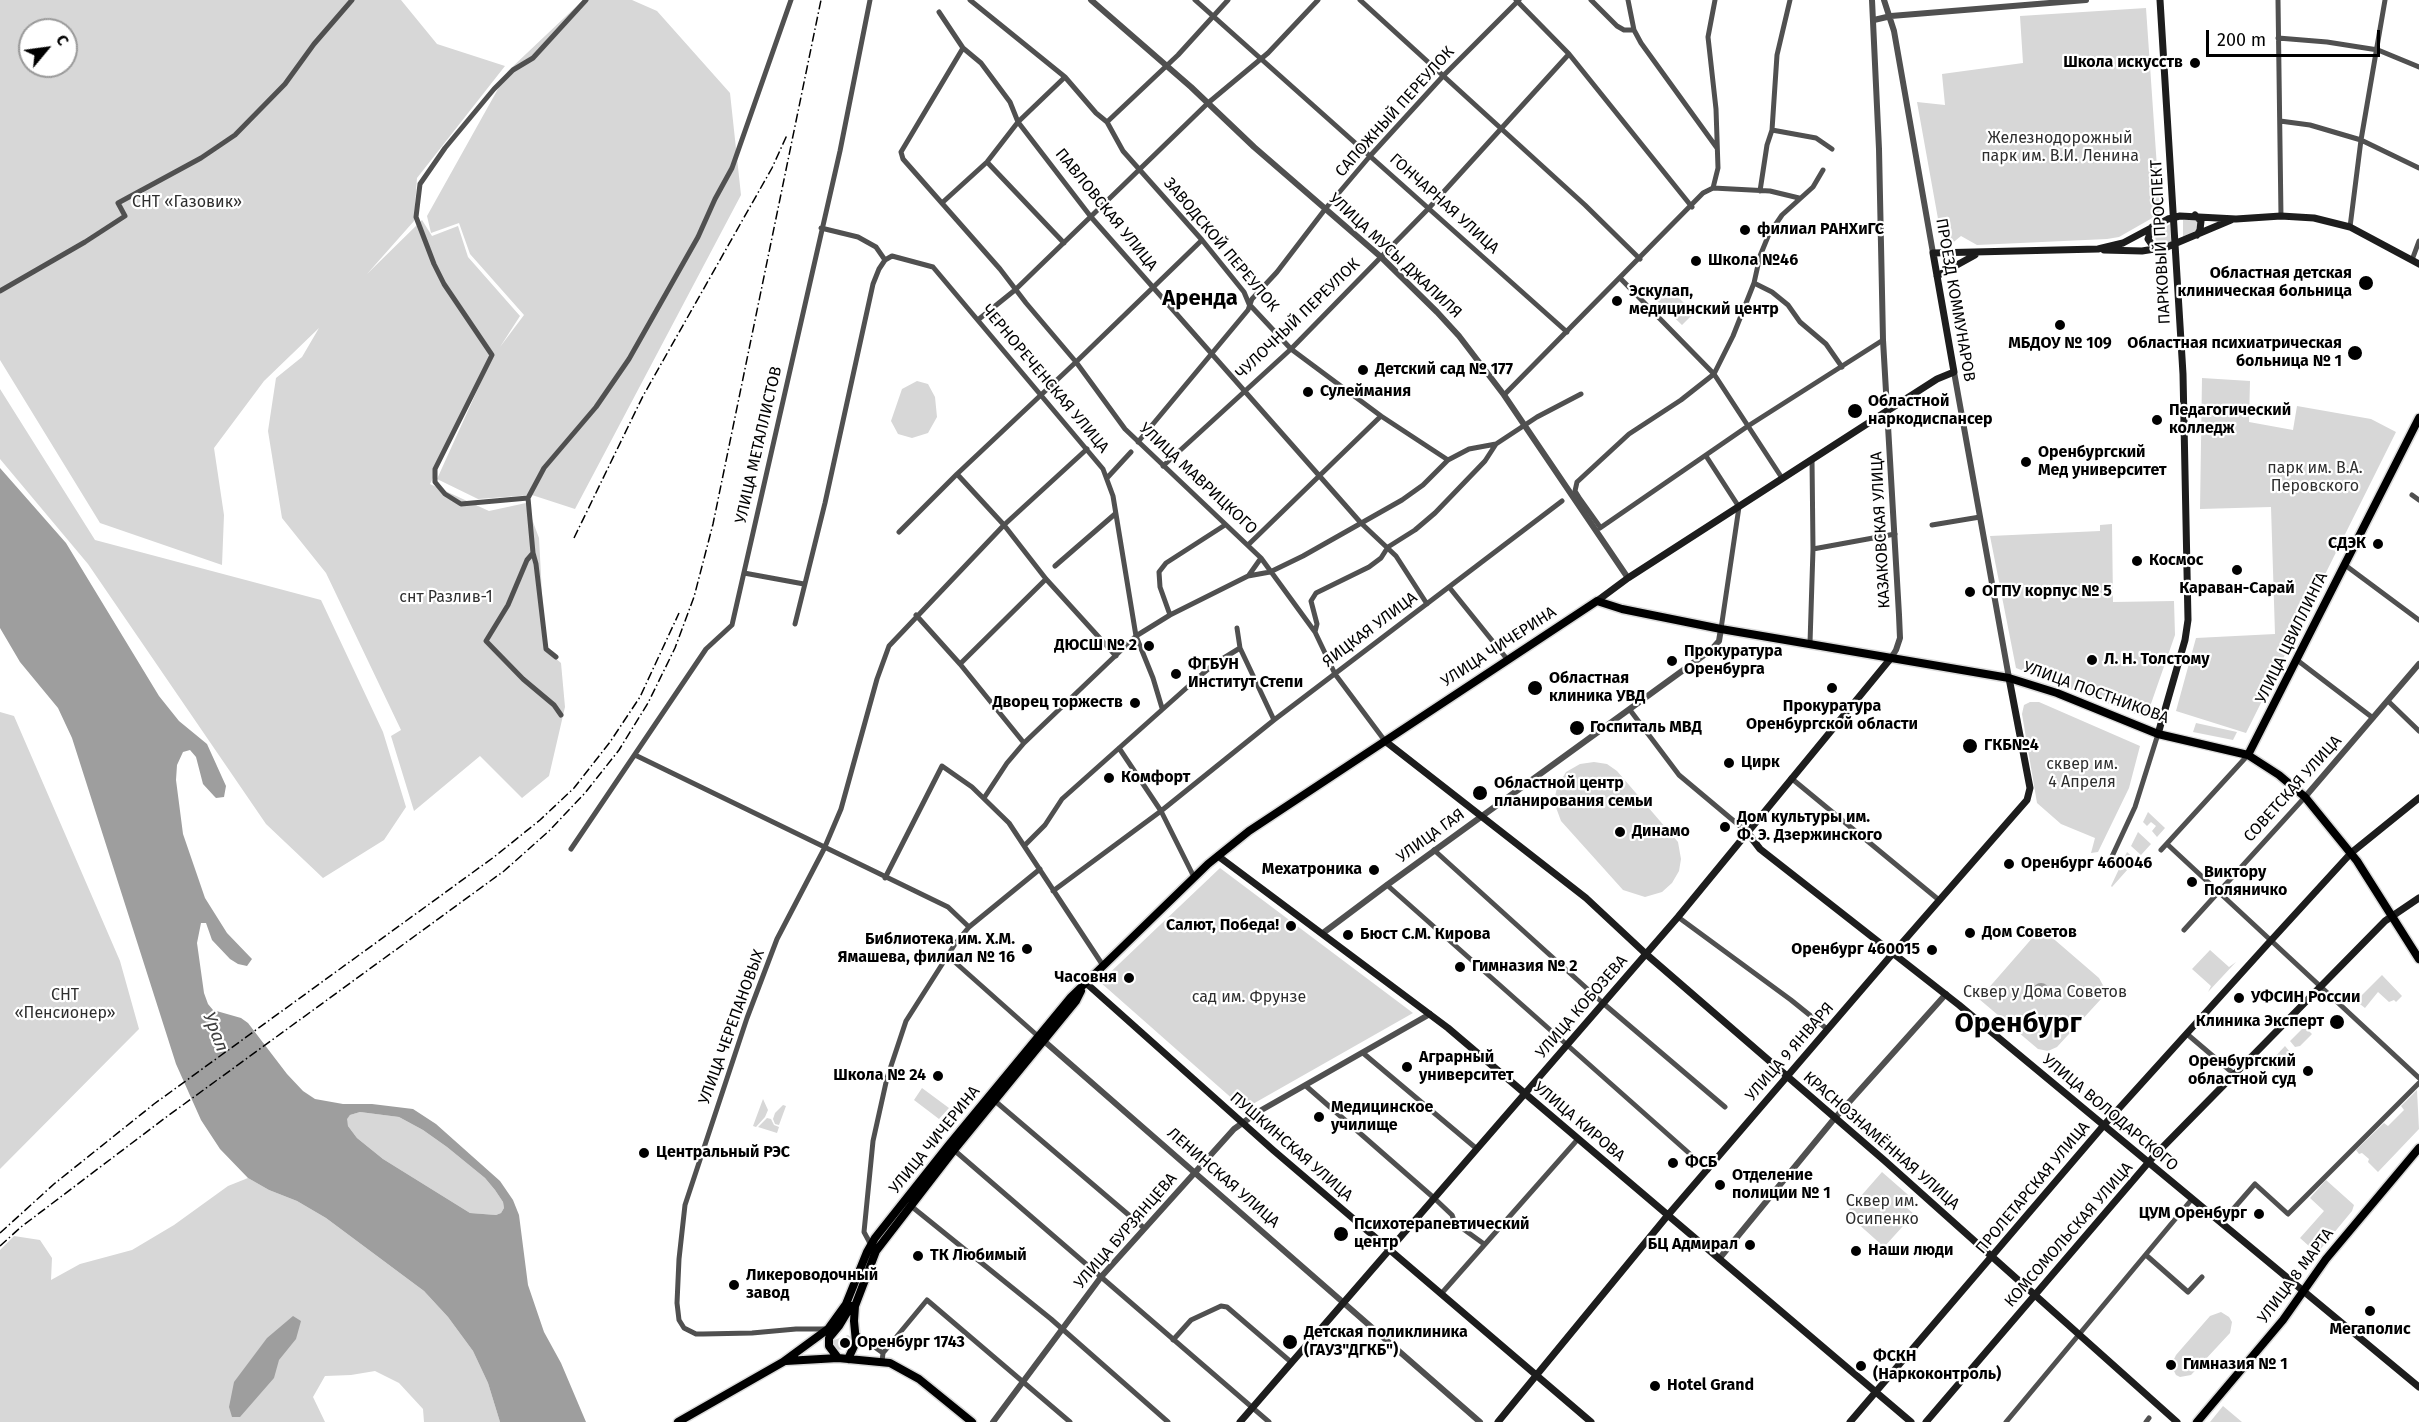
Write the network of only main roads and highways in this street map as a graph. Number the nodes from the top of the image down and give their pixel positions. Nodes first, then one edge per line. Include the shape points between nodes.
1 (2160, 0) edge
2 (2195, 215) junction
3 (2174, 217) junction
4 (2236, 219) junction
5 (2152, 227) junction
6 (2197, 235) junction
7 (2175, 244) junction
8 (2098, 249) junction
9 (2155, 249) junction
10 (1977, 254) junction
11 (2416, 262) edge
12 (1937, 276) junction
13 (1954, 372) joint
14 (2419, 418) edge
15 (1597, 601) junction
16 (1891, 658) junction
17 (2009, 678) junction
18 (2158, 734) junction
19 (1385, 741) junction
20 (2248, 755) junction
21 (2419, 798) edge
22 (1481, 816) joint
23 (1747, 832) junction
24 (2351, 853) junction
25 (1218, 856) junction
26 (2419, 898) edge
27 (2391, 916) junction
28 (1893, 953) junction
29 (1646, 954) junction
30 (2419, 959) edge
31 (1086, 983) junction
32 (1041, 1039) junction
33 (1786, 1077) junction
34 (1525, 1094) junction
35 (2104, 1125) junction
36 (2419, 1148) edge
37 (2148, 1163) junction
38 (1668, 1215) junction
39 (1389, 1250) junction
40 (1993, 1257) junction
41 (2302, 1290) junction
42 (2035, 1294) junction
43 (844, 1331) junction
44 (838, 1358) junction
45 (848, 1359) junction
46 (783, 1362) junction
47 (1537, 1375) junction
48 (2419, 1387) edge
49 (1876, 1392) junction
50 (678, 1422) edge
51 (972, 1422) edge
52 (1240, 1422) edge
53 (1498, 1422) edge
54 (1591, 1422) edge
55 (1850, 1422) edge
56 (1911, 1422) edge
57 (1926, 1422) edge
58 (2177, 1422) edge
59 (2197, 1422) edge

1 - 3 main road, ПАРКОВЫЙ ПРОСПЕКТ
2 - 3 main road
2 - 4 main road
2 - 6 main road via 2202,225
3 - 5 main road
3 - 7 main road, ПАРКОВЫЙ ПРОСПЕКТ
4 - 6 main road
4 - 11 main road via 2314,218 2350,227
5 - 8 main road via 2123,243
5 - 9 main road via 2148,239
6 - 7 main road
7 - 9 main road
7 - 18 main road, ПАРКОВЫЙ ПРОСПЕКТ via 2183,374 2188,620
8 - 9 main road
8 - 10 main road
10 - 12 main road
10 - 12 main road, ПРОЕЗД КОММУНАРОВ via 1933,253
12 - 13 main road, ПРОЕЗД КОММУНАРОВ
13 - 15 main road, УЛИЦА ЧИЧЕРИНА via 1782,478
14 - 20 main road, УЛИЦА ЦВИЛЛИНГА
15 - 16 main road, УЛИЦА ПОСТНИКОВА via 1722,629
15 - 19 main road, УЛИЦА ЧИЧЕРИНА
16 - 17 main road, УЛИЦА ПОСТНИКОВА
16 - 23 main road, УЛИЦА КОБОЗЕВА
17 - 18 main road, УЛИЦА ПОСТНИКОВА
17 - 28 main road, УЛИЦА 9 ЯНВАРЯ via 2030,788 2027,800
18 - 20 main road, УЛИЦА ПОСТНИКОВА
19 - 22 main road, УЛИЦА МАВРИЦКОГО
19 - 25 main road, УЛИЦА ЧИЧЕРИНА
20 - 24 main road, УЛИЦА ПОСТНИКОВА via 2305,797
21 - 24 main road, ПРОЛЕТАРСКАЯ УЛИЦА
22 - 29 main road, КРАСНОЗНАМЁННАЯ УЛИЦА via 1564,880
23 - 28 main road, УЛИЦА ВОЛОДАРСКОГО via 1760,849
23 - 29 main road, УЛИЦА КОБОЗЕВА
24 - 27 main road, УЛИЦА ПОСТНИКОВА
24 - 35 main road, ПРОЛЕТАРСКАЯ УЛИЦА
25 - 31 main road, УЛИЦА ЧИЧЕРИНА
25 - 34 main road, УЛИЦА КИРОВА via 1430,1014
26 - 27 main road, КОМСОМОЛЬСКАЯ УЛИЦА
27 - 30 main road, УЛИЦА ПОСТНИКОВА
27 - 37 main road, КОМСОМОЛЬСКАЯ УЛИЦА
28 - 33 main road, УЛИЦА 9 ЯНВАРЯ
28 - 35 main road, УЛИЦА ВОЛОДАРСКОГО
29 - 33 main road, КРАСНОЗНАМЁННАЯ УЛИЦА
29 - 34 main road, УЛИЦА КОБОЗЕВА
31 - 32 main road, УЛИЦА ЧИЧЕРИНА
31 - 39 main road, ПУШКИНСКАЯ УЛИЦА
32 - 43 main road, УЛИЦА ЧИЧЕРИНА via 872,1259 855,1306 854,1321
32 - 43 main road, УЛИЦА ЧИЧЕРИНА via 948,1146 871,1245 842,1311
33 - 38 main road, УЛИЦА 9 ЯНВАРЯ
33 - 40 main road, КРАСНОЗНАМЁННАЯ УЛИЦА
34 - 38 main road, УЛИЦА КИРОВА
34 - 39 main road, УЛИЦА КОБОЗЕВА
35 - 37 main road, УЛИЦА ВОЛОДАРСКОГО
35 - 40 main road, ПРОЛЕТАРСКАЯ УЛИЦА
36 - 41 main road, УЛИЦА 8 МАРТА
37 - 41 main road, УЛИЦА ВОЛОДАРСКОГО
37 - 42 main road, КОМСОМОЛЬСКАЯ УЛИЦА
38 - 47 main road, УЛИЦА 9 ЯНВАРЯ
38 - 49 main road, УЛИЦА КИРОВА
39 - 47 main road, ПУШКИНСКАЯ УЛИЦА
39 - 52 main road, УЛИЦА КОБОЗЕВА
40 - 42 main road, КРАСНОЗНАМЁННАЯ УЛИЦА
40 - 49 main road, ПРОЛЕТАРСКАЯ УЛИЦА
41 - 48 main road, УЛИЦА ВОЛОДАРСКОГО
41 - 59 main road, УЛИЦА 8 МАРТА via 2283,1320
42 - 57 main road, КОМСОМОЛЬСКАЯ УЛИЦА
42 - 58 main road, КРАСНОЗНАМЁННАЯ УЛИЦА
43 - 44 main road via 829,1341
43 - 45 main road via 854,1350
43 - 46 main road
44 - 45 main road
44 - 46 main road
45 - 51 main road via 883,1357 919,1379
46 - 50 main road
47 - 53 main road, УЛИЦА 9 ЯНВАРЯ
47 - 54 main road, ПУШКИНСКАЯ УЛИЦА
49 - 55 main road, ПРОЛЕТАРСКАЯ УЛИЦА
49 - 56 main road, УЛИЦА КИРОВА

